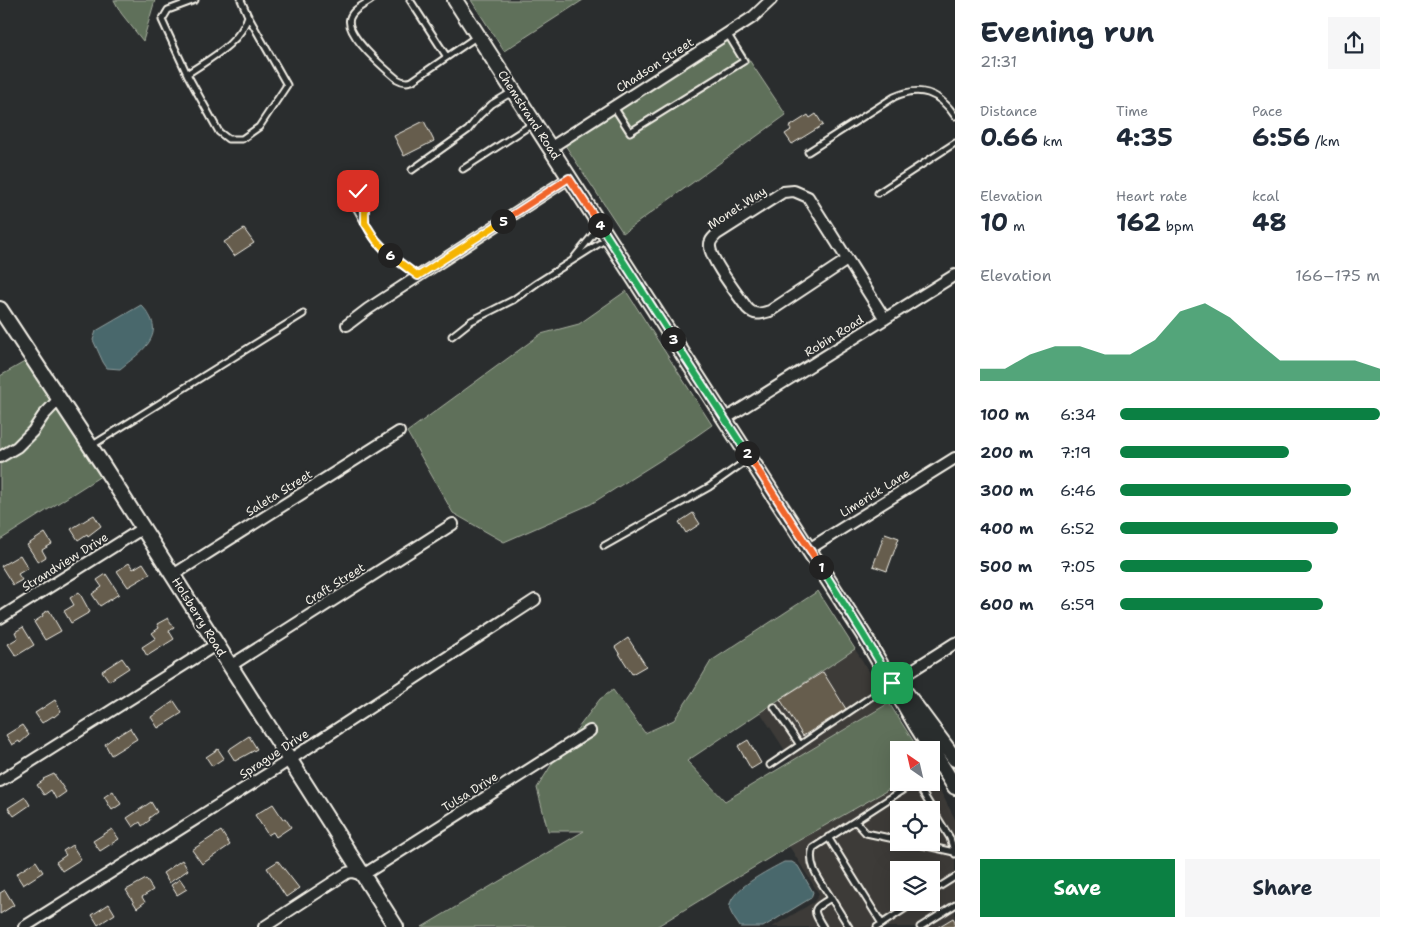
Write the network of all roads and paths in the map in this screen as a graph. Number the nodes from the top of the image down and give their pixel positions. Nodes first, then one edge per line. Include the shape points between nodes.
1 (195, 0) edge
2 (241, 0) edge
3 (371, 0) edge
4 (410, 0) edge
5 (455, 0) edge
6 (771, 0) edge
7 (248, 16) junction
8 (727, 34) junction
9 (478, 36) junction
10 (447, 57) junction
11 (187, 74) junction
12 (514, 91) junction
13 (614, 107) junction
14 (955, 116) edge
15 (534, 123) junction
16 (955, 143) edge
17 (550, 148) junction
18 (808, 152) dead end
19 (463, 169) dead end
20 (412, 170) dead end
21 (569, 178) junction
22 (878, 193) dead end
23 (365, 223) junction
24 (603, 230) junction
25 (847, 260) junction
26 (571, 261) junction
27 (955, 274) edge
28 (418, 276) junction
29 (0, 308) edge
30 (303, 314) dead end
31 (885, 318) junction
32 (347, 325) dead end
33 (452, 336) dead end
34 (59, 399) junction
35 (726, 419) junction
36 (399, 432) dead end
37 (91, 447) junction
38 (0, 457) edge
39 (750, 458) junction
40 (955, 458) edge
41 (454, 524) dead end
42 (142, 528) junction
43 (604, 546) dead end
44 (809, 549) junction
45 (173, 575) junction
46 (535, 600) dead end
47 (0, 618) edge
48 (955, 643) edge
49 (217, 644) junction
50 (230, 666) junction
51 (894, 681) junction
52 (774, 707) dead end
53 (590, 731) dead end
54 (800, 745) junction
55 (290, 759) junction
56 (955, 759) edge
57 (770, 765) dead end
58 (946, 774) edge
59 (0, 781) edge
60 (902, 791) edge
61 (921, 791) edge
62 (855, 821) junction
63 (828, 837) junction
64 (890, 838) edge
65 (940, 849) edge
66 (955, 853) edge
67 (363, 875) junction
68 (955, 876) edge
69 (940, 886) edge
70 (831, 898) junction
71 (955, 905) edge
72 (902, 911) edge
73 (879, 926) edge
74 (24, 927) edge
75 (264, 927) edge
76 (396, 927) edge
77 (823, 927) edge
78 (849, 927) edge
79 (920, 927) edge

1 - 11 lane via 168,10 162,20
2 - 7 lane
3 - 10 lane via 351,15 350,27 365,49 397,79 412,81
4 - 10 lane
5 - 9 street, Chemstrand Road
6 - 8 street, Chadson Street
7 - 11 lane via 243,30 222,51
7 - 11 lane via 287,84 259,127 242,139 228,139 218,132
8 - 13 street, Chadson Street
8 - 13 lane via 744,60 630,132
9 - 10 lane
9 - 12 street, Chemstrand Road
12 - 15 street, Chemstrand Road
12 - 20 lane via 492,104 468,130
13 - 17 street, Chadson Street
14 - 18 lane via 934,94 906,91
15 - 17 street, Chemstrand Road
15 - 19 lane
16 - 22 lane
17 - 21 street, Chemstrand Road
21 - 24 street, Chemstrand Road
21 - 28 street
23 - 23 lane via 365,196 358,191 350,197
23 - 28 lane via 382,247
24 - 26 lane
24 - 26 lane via 604,241
24 - 35 street, Chemstrand Road
25 - 25 street, Monet Way via 808,197 794,191 784,192 718,234 710,246 712,256 753,314 770,311
25 - 31 street, Monet Way
26 - 33 lane via 513,300 471,321
27 - 31 street, Robin Road
28 - 32 street
29 - 34 street, Holsberry Road
30 - 37 lane
31 - 35 street, Robin Road
34 - 37 street, Holsberry Road
34 - 38 street via 17,447
35 - 39 street, Chemstrand Road
36 - 45 street, Saleta Street
37 - 42 street, Holsberry Road
39 - 43 lane via 709,486
39 - 44 street, Chemstrand Road
40 - 44 street, Limerick Lane
41 - 50 street, Craft Street
42 - 45 street, Holsberry Road
42 - 47 street, Strandview Drive
44 - 51 street, Chemstrand Road
45 - 49 street, Holsberry Road
46 - 55 street, Sprague Drive
48 - 51 street
49 - 50 street, Holsberry Road
49 - 59 street
50 - 55 street, Holsberry Road
51 - 54 lane
51 - 56 street, Chemstrand Road
51 - 58 street, Chemstrand Road
52 - 54 lane
53 - 67 street, Tulsa Drive
54 - 57 lane
55 - 67 street, Holsberry Road
55 - 74 street, Sprague Drive
60 - 62 lane
61 - 66 lane via 950,838
62 - 63 lane
62 - 64 lane via 866,833
63 - 70 lane via 813,848 812,858 814,869
63 - 73 lane
65 - 66 lane
67 - 75 street via 347,873
67 - 76 street, Holsberry Road
68 - 69 lane
70 - 77 lane via 814,911
70 - 78 lane
71 - 79 lane
72 - 73 lane

